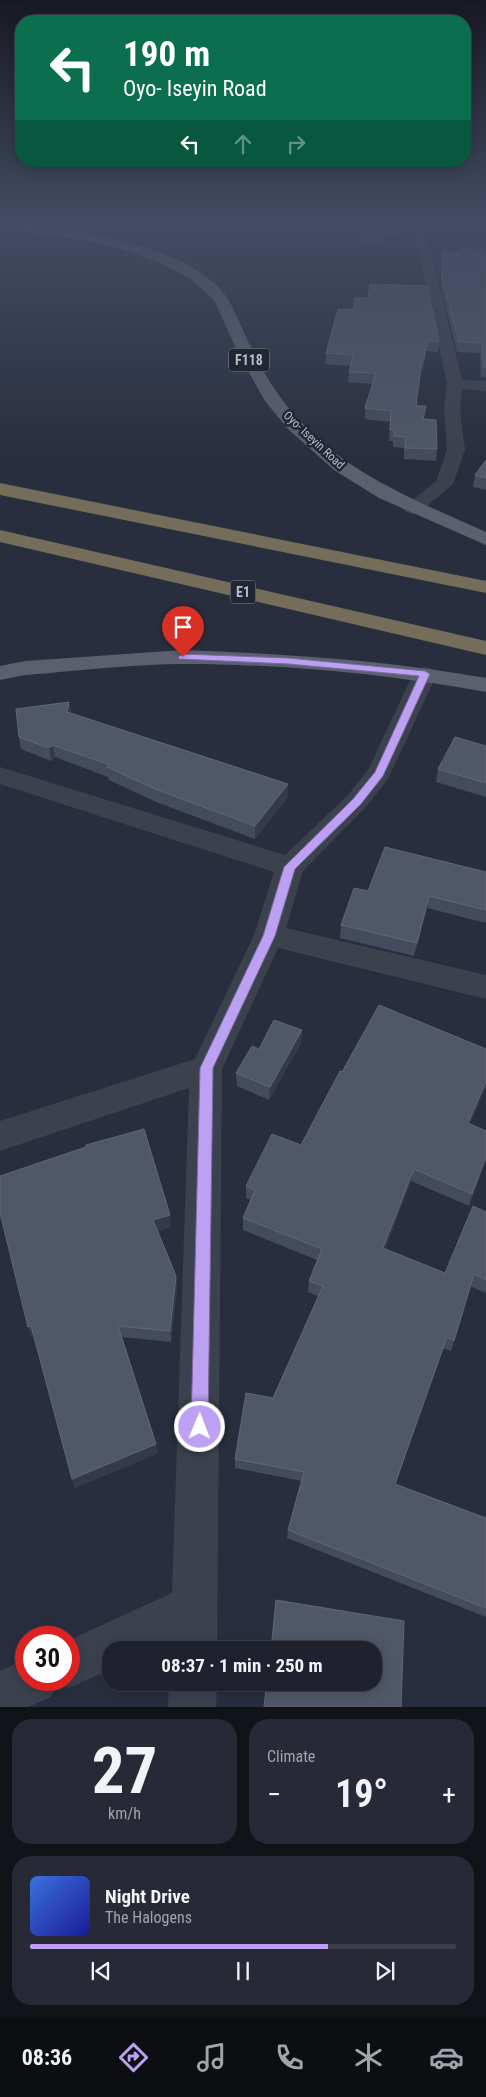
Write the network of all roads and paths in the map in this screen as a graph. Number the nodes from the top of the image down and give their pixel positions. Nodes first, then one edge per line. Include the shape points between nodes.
1 (222, 302) edge
2 (437, 302) edge
3 (455, 384) junction
4 (486, 386) edge
5 (0, 489) edge
6 (413, 508) junction
7 (0, 536) edge
8 (486, 539) edge
9 (486, 587) edge
10 (486, 648) edge
11 (0, 673) edge
12 (425, 674) junction
13 (486, 686) edge
14 (0, 775) edge
15 (290, 867) junction
16 (269, 936) junction
17 (486, 987) edge
18 (206, 1068) junction
19 (0, 1136) edge
20 (196, 1606) junction
21 (194, 1641) edge
22 (80, 1659) edge
23 (15, 1689) edge
24 (193, 1691) edge
25 (0, 1696) edge
26 (192, 1707) edge

1 - 6 main road, Oyo- Iseyin Road / F118 via 271,398 294,425 340,466
2 - 3 street
3 - 4 street
3 - 6 street via 452,410 456,450 444,484
5 - 9 highway
6 - 8 main road, Oyo- Iseyin Road / F118
7 - 10 highway, E1
11 - 12 main road via 26,668 183,657 288,661
12 - 13 main road
12 - 15 street via 379,773 357,801
14 - 15 street
15 - 16 street
16 - 17 street
16 - 18 street
18 - 19 street
18 - 20 street
20 - 21 street
20 - 22 street
23 - 25 street
24 - 26 street

